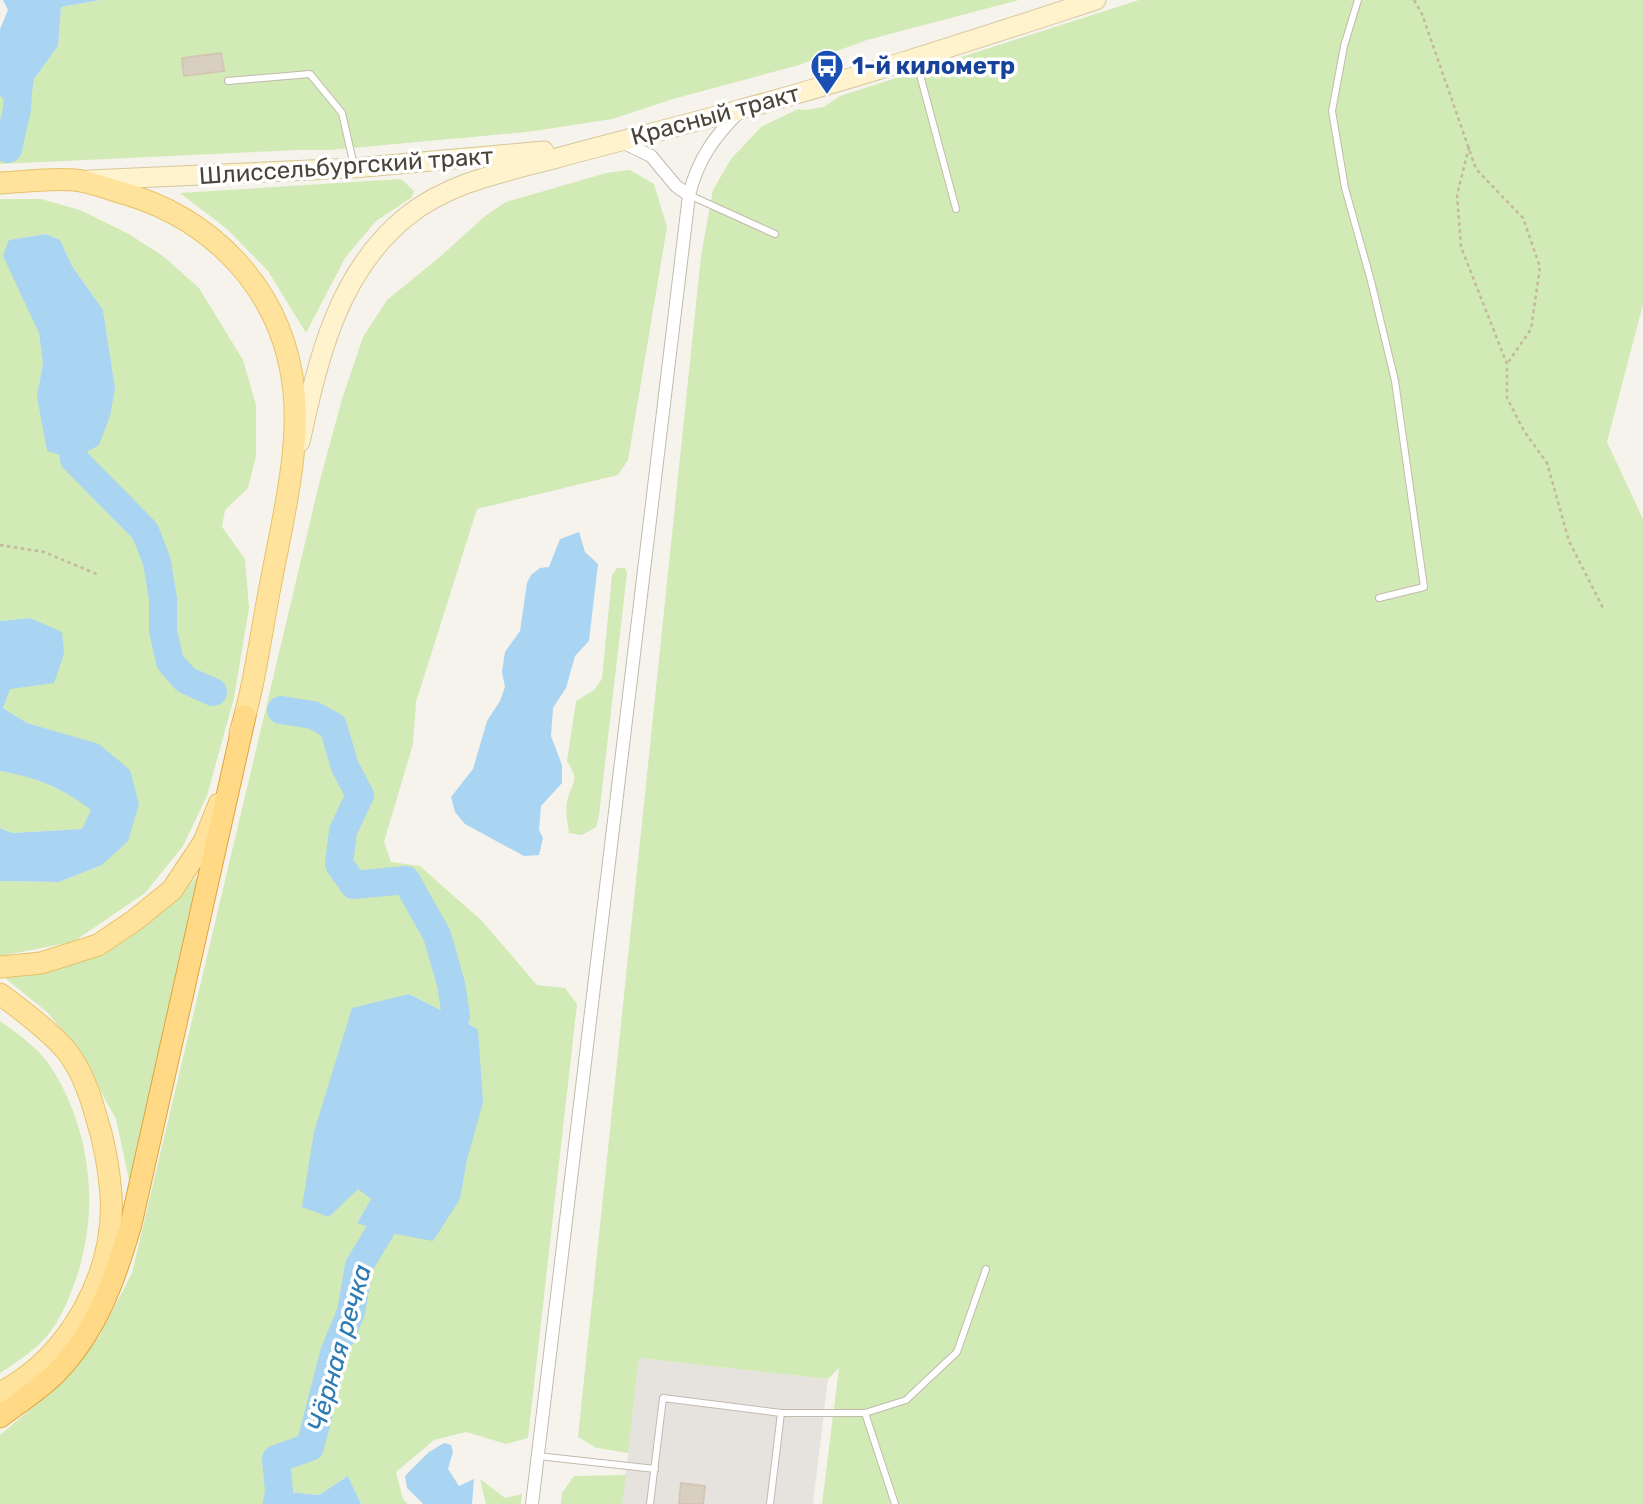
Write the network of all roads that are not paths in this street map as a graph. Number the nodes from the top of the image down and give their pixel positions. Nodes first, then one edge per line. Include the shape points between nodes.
1 (1097, 0) edge
2 (1358, 0) edge
3 (916, 58) junction
4 (228, 81) dead end
5 (743, 109) junction
6 (617, 141) junction
7 (354, 168) junction
8 (76, 180) junction
9 (0, 183) edge
10 (689, 195) junction
11 (956, 209) dead end
12 (775, 234) dead end
13 (287, 498) junction
14 (1379, 598) dead end
15 (245, 716) junction
16 (0, 967) edge
17 (0, 993) edge
18 (986, 1269) dead end
19 (0, 1393) edge
20 (781, 1413) junction
21 (865, 1413) junction
22 (0, 1417) edge
23 (537, 1455) junction
24 (655, 1469) junction
25 (532, 1504) edge
26 (650, 1504) edge
27 (770, 1504) edge
28 (895, 1504) edge

1 - 3 main road, Красный тракт
2 - 14 lane via 1332,111 1345,188 1395,381 1423,587
3 - 5 main road, Красный тракт
3 - 11 lane
4 - 7 lane via 310,74 342,113
5 - 6 main road, Красный тракт
5 - 10 street via 716,135
6 - 7 main road, Шлиссельбургский тракт via 486,158
6 - 10 street via 651,156
6 - 13 main road via 456,187 406,217 370,253 350,283 327,336
7 - 8 main road, Шлиссельбургский тракт
8 - 9 main road
8 - 13 main road via 135,196 182,216 225,249 265,300 289,361 294,391
10 - 12 lane
10 - 23 street
13 - 15 main road
15 - 16 main road via 204,842 172,890 98,946 41,963
15 - 22 highway via 117,1271 80,1346 54,1375
17 - 19 main road via 66,1050 89,1093 104,1142 111,1196 108,1245 86,1304 67,1336 39,1368
18 - 21 lane via 957,1352 906,1400
20 - 21 lane
20 - 24 lane via 663,1398
20 - 27 lane
21 - 28 lane
23 - 24 lane
23 - 25 street
24 - 26 lane

